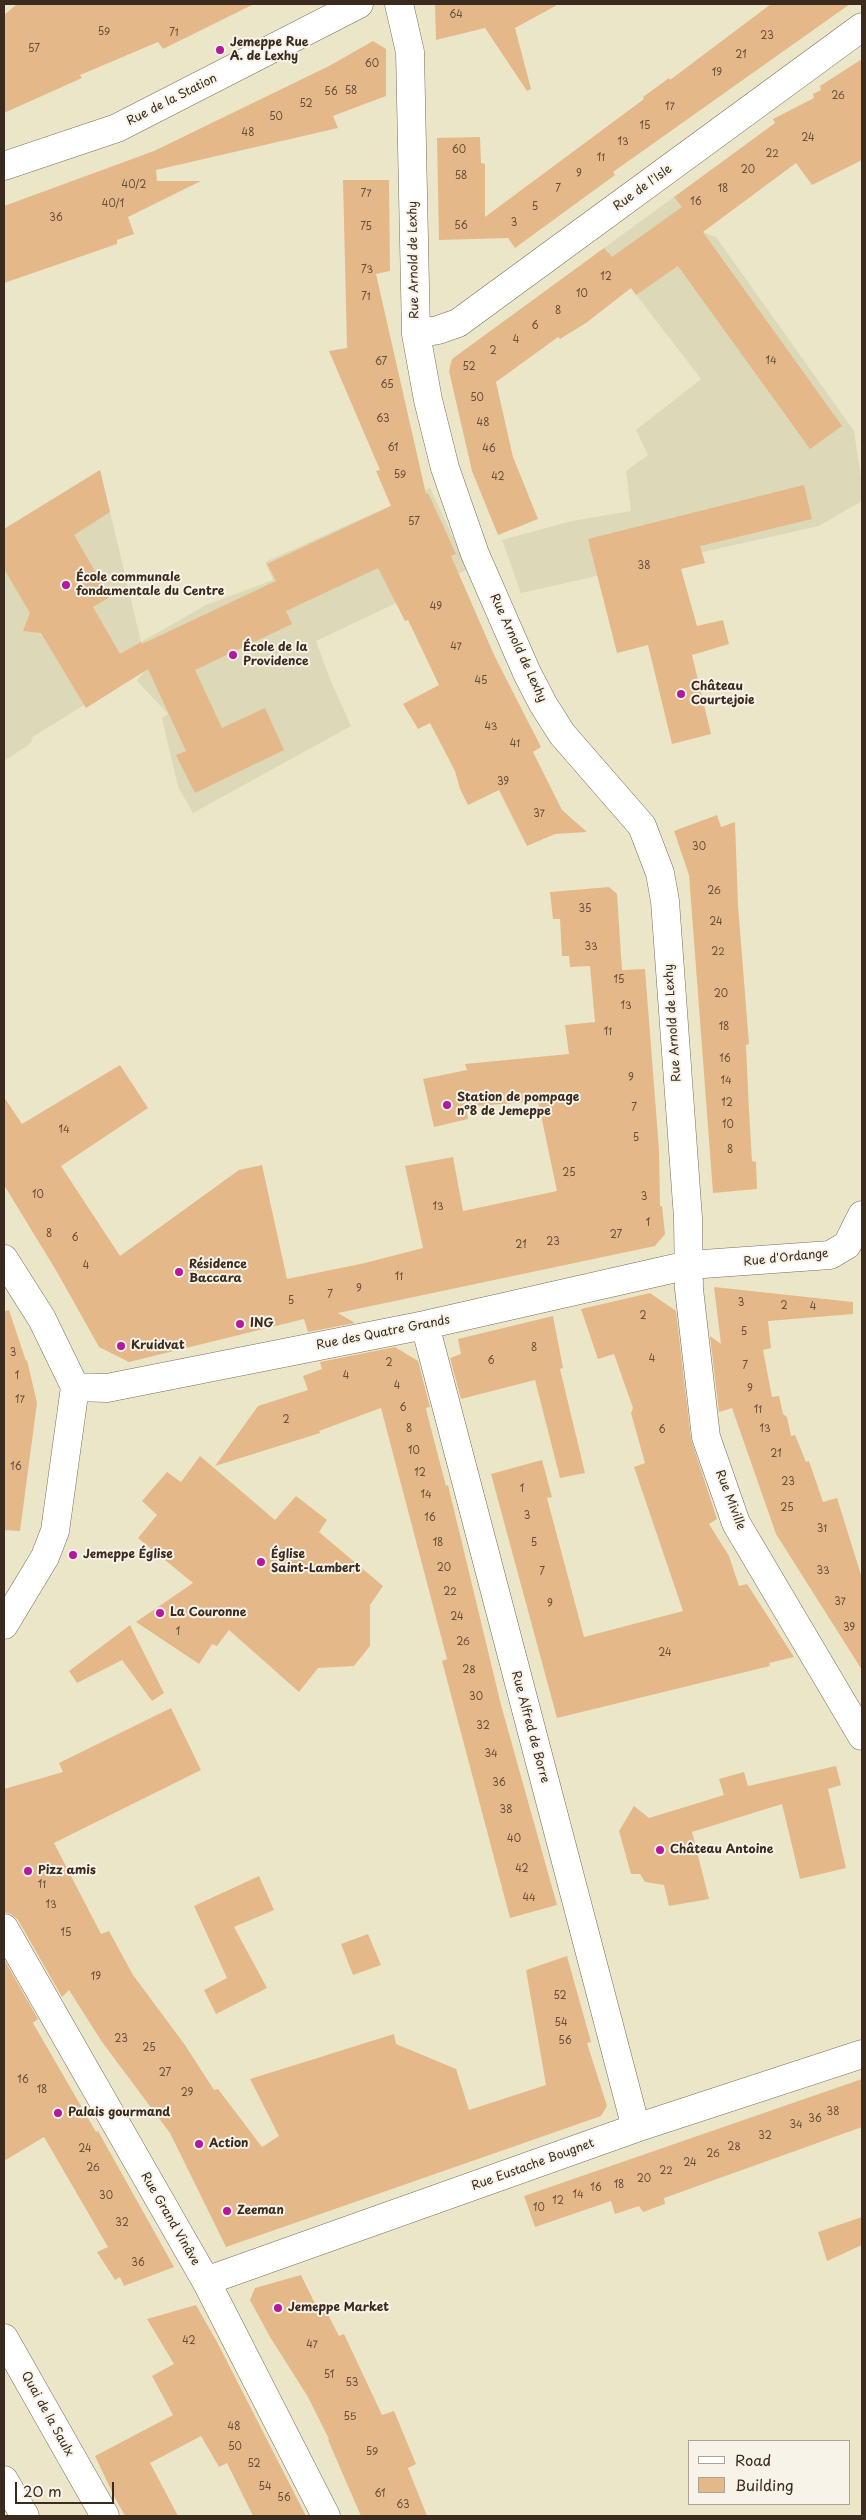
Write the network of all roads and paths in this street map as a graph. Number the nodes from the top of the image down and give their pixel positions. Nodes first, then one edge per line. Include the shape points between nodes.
1 (359, 4) edge
2 (399, 4) edge
3 (862, 27) edge
4 (4, 166) edge
5 (416, 334) junction
6 (862, 1215) edge
7 (4, 1259) edge
8 (689, 1265) junction
9 (425, 1325) junction
10 (75, 1387) junction
11 (4, 1624) edge
12 (862, 1736) edge
13 (4, 1928) edge
14 (862, 2054) edge
15 (636, 2128) junction
16 (206, 2281) junction
17 (4, 2338) edge
18 (4, 2480) edge
19 (25, 2516) edge
20 (106, 2516) edge
21 (326, 2516) edge

1 - 4 street, Rue de la Station via 117,128
2 - 5 street, Rue Arnold de Lexhy via 410,52
3 - 5 street, Rue de l'Isle via 458,323
5 - 8 street, Rue Arnold de Lexhy via 428,400 454,499 527,673 562,734 642,826 660,873 665,902
6 - 8 street, Rue d'Ordange via 847,1245 830,1255
7 - 10 street via 42,1319
8 - 9 street, Rue des Quatre Grands
8 - 12 street, Rue Miville via 691,1313 706,1437 736,1523
9 - 10 street, Rue des Quatre Grands via 107,1388
9 - 15 street, Rue Alfred de Borre
10 - 11 street via 55,1531 45,1557
13 - 16 street, Rue Grand Vinâve
14 - 15 street, Rue Eustache Bougnet
15 - 16 street, Rue Eustache Bougnet
16 - 21 street, Rue Grand Vinâve
17 - 20 street, Quai de la Saulx
18 - 19 street

